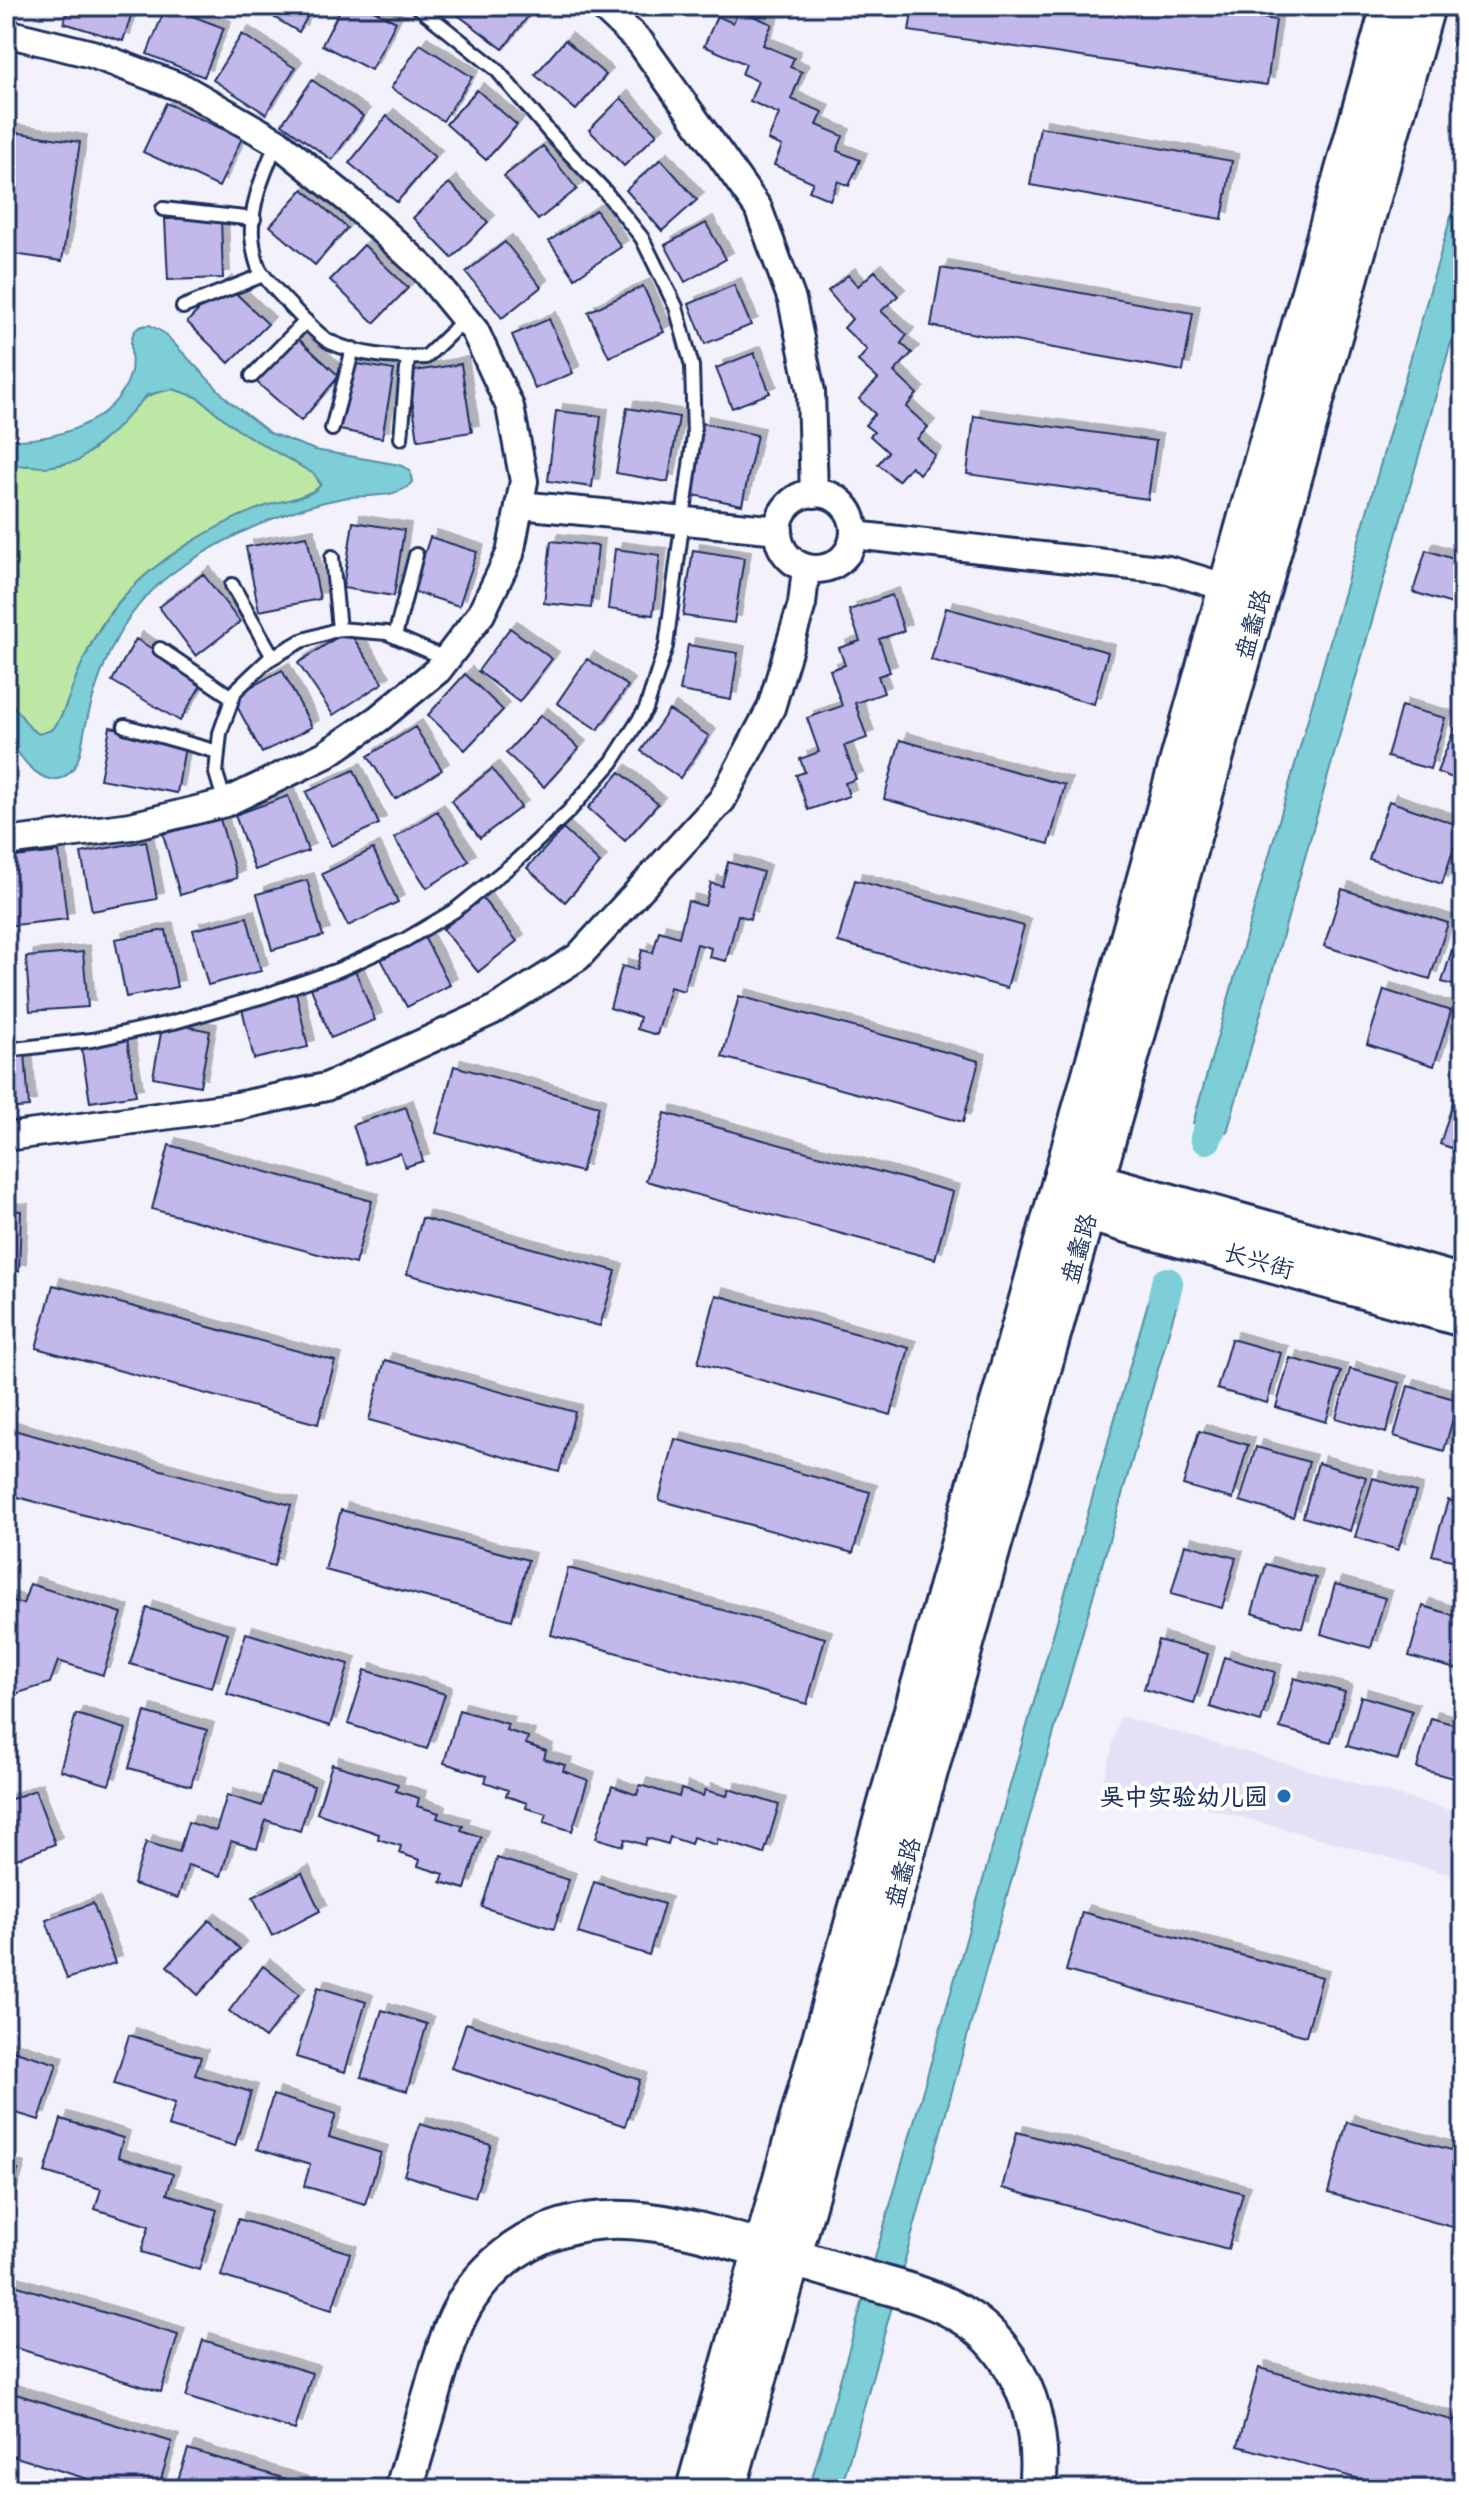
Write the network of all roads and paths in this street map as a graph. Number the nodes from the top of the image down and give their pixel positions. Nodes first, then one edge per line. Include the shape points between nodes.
1 (417, 6) edge
2 (602, 6) edge
3 (1390, 6) edge
4 (1426, 6) edge
5 (6, 33) edge
6 (277, 142) junction
7 (163, 209) dead end
8 (254, 219) junction
9 (263, 275) junction
10 (183, 307) dead end
11 (465, 319) junction
12 (306, 321) junction
13 (353, 349) junction
14 (408, 357) junction
15 (252, 376) dead end
16 (332, 429) dead end
17 (401, 438) dead end
18 (814, 494) junction
19 (519, 505) junction
20 (682, 523) junction
21 (779, 530) junction
22 (854, 535) junction
23 (416, 555) dead end
24 (332, 557) dead end
25 (806, 568) junction
26 (232, 585) dead end
27 (1244, 592) junction
28 (339, 629) junction
29 (395, 636) junction
30 (160, 649) dead end
31 (273, 657) junction
32 (447, 659) junction
33 (233, 698) junction
34 (125, 726) dead end
35 (218, 752) junction
36 (225, 803) junction
37 (6, 842) edge
38 (6, 1050) edge
39 (6, 1137) edge
40 (1076, 1193) junction
41 (1463, 1284) edge
42 (1463, 1318) edge
43 (778, 2254) junction
44 (404, 2489) edge
45 (695, 2489) edge
46 (727, 2489) edge
47 (1037, 2489) edge

1 - 20 lane via 496,69 642,238 676,307 692,366 694,436
2 - 18 street via 640,42 758,208 792,300 811,392
3 - 27 main road, 盘蠡路
4 - 27 main road, 盘蠡路
5 - 6 street via 92,54 185,89
6 - 8 lane via 259,186
6 - 11 street via 425,270
7 - 8 lane
8 - 9 lane via 252,235
9 - 10 lane
9 - 12 lane
11 - 14 lane via 426,357
11 - 19 street via 510,407 524,481
12 - 13 lane via 327,341
12 - 15 lane
13 - 14 lane
13 - 16 lane
14 - 17 lane
18 - 21 street via 793,501
18 - 22 street via 838,501 853,522
19 - 20 street
19 - 32 street via 510,554 481,614
20 - 21 street
20 - 38 lane via 666,646 646,709 612,762 569,811 454,911 338,970 264,996 92,1040
21 - 25 street via 786,554
22 - 25 street via 851,548 832,566
22 - 27 street via 1168,570
23 - 29 lane
24 - 28 lane
25 - 39 street via 802,604 771,708 722,800 578,957 492,1011 326,1087 238,1106
26 - 31 lane
27 - 40 main road, 盘蠡路
28 - 29 lane
28 - 31 lane
29 - 32 lane
30 - 33 lane
31 - 33 lane
32 - 36 street via 378,719 325,755
33 - 35 lane
34 - 35 lane
35 - 36 lane via 216,773
36 - 37 street via 131,826
40 - 41 main road, 长兴街
40 - 42 main road, 长兴街
40 - 43 main road, 盘蠡路
43 - 44 main road via 678,2226 613,2219 565,2225 523,2245 487,2274 460,2312
43 - 45 main road, 盘蠡路
43 - 46 main road, 盘蠡路
43 - 47 main road via 937,2300 971,2319 996,2342 1019,2379 1032,2414

